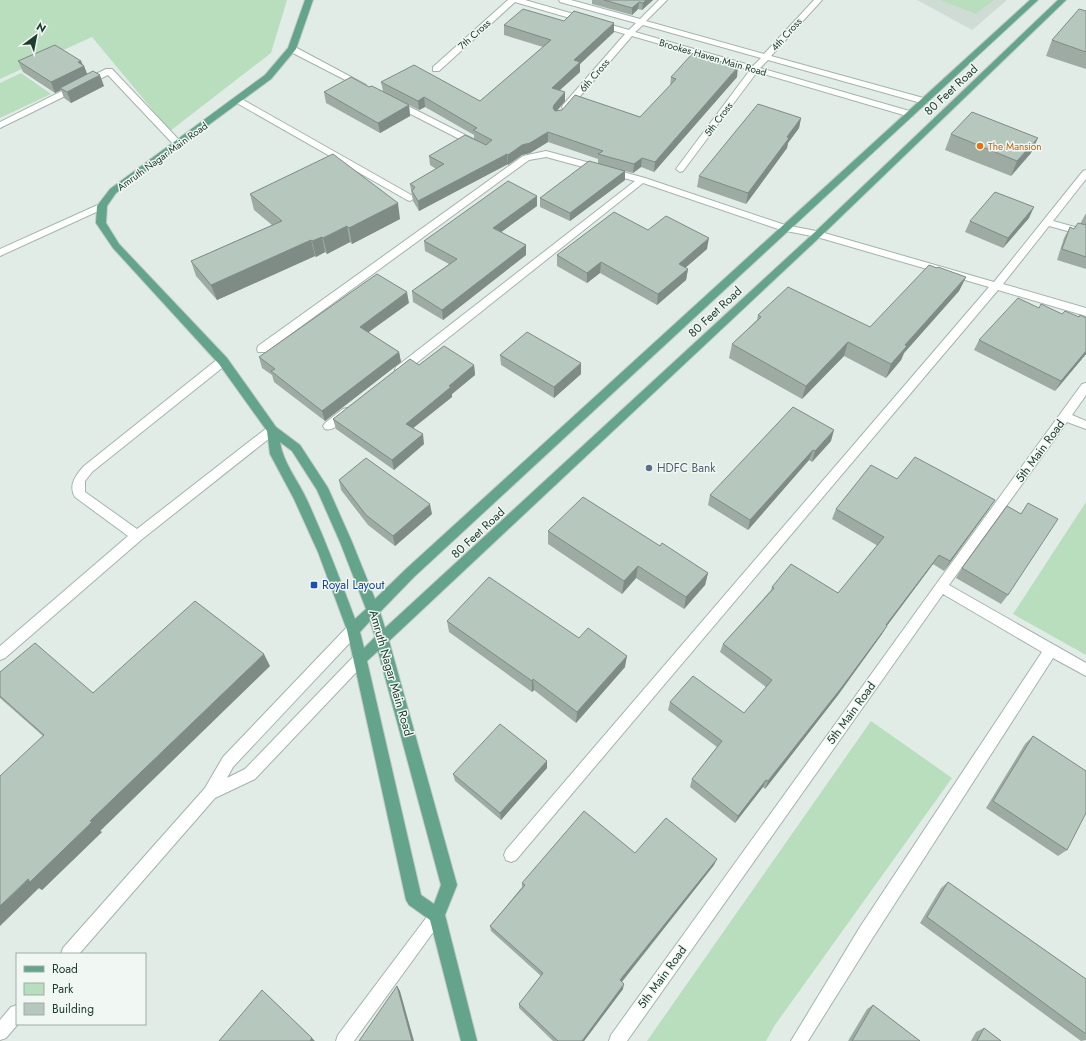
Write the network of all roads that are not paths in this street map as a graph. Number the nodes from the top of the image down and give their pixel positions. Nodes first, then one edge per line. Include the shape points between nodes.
1 (309, 0) edge
2 (512, 0) edge
3 (517, 0) edge
4 (563, 0) edge
5 (663, 0) edge
6 (818, 0) edge
7 (1034, 0) edge
8 (1062, 0) edge
9 (641, 22) junction
10 (1020, 28) junction
11 (630, 33) junction
12 (292, 49) junction
13 (766, 57) junction
14 (436, 69) dead end
15 (755, 69) junction
16 (369, 89) edge
17 (238, 100) junction
18 (389, 100) edge
19 (924, 101) junction
20 (563, 111) edge
21 (910, 114) junction
22 (0, 125) edge
23 (178, 144) junction
24 (487, 150) edge
25 (680, 169) dead end
26 (1086, 173) edge
27 (642, 180) junction
28 (410, 198) edge
29 (102, 206) junction
30 (1046, 222) junction
31 (784, 228) junction
32 (818, 234) junction
33 (1086, 234) edge
34 (0, 253) edge
35 (996, 285) junction
36 (1086, 312) edge
37 (262, 349) dead end
38 (223, 361) junction
39 (392, 377) edge
40 (1086, 387) edge
41 (354, 406) edge
42 (1065, 417) junction
43 (1086, 424) edge
44 (329, 426) dead end
45 (272, 430) junction
46 (137, 536) junction
47 (941, 587) junction
48 (373, 610) junction
49 (353, 630) junction
50 (382, 640) junction
51 (1051, 650) junction
52 (0, 654) edge
53 (359, 660) junction
54 (1086, 670) edge
55 (210, 793) junction
56 (510, 855) dead end
57 (437, 915) junction
58 (69, 953) edge
59 (16, 1014) edge
60 (0, 1032) edge
61 (344, 1041) edge
62 (469, 1041) edge
63 (617, 1041) edge
64 (799, 1041) edge

1 - 12 main road, Amruth Nagar Main Road
2 - 14 street, 7th Cross
3 - 11 street, Brookes Haven Main Road
4 - 9 street, Brookes Haven Main Road
5 - 9 street, 6th Cross
6 - 13 street, 4th Cross
7 - 10 main road, 80 Feet Road
8 - 10 main road, 80 Feet Road
9 - 11 street, 6th Cross
9 - 13 street, Brookes Haven Main Road
10 - 19 main road, 80 Feet Road
10 - 32 main road, 80 Feet Road
11 - 15 street, Brookes Haven Main Road
11 - 20 street, 6th Cross
12 - 16 street
12 - 17 main road, Amruth Nagar Main Road via 268,77
13 - 15 street, 4th Cross
13 - 19 street, Brookes Haven Main Road
15 - 21 street, Brookes Haven Main Road
15 - 25 street, 5th Cross
17 - 23 main road, Amruth Nagar Main Road
17 - 28 street
18 - 24 street
19 - 21 main road, 80 Feet Road
21 - 31 main road, 80 Feet Road
22 - 23 street via 109,71
23 - 29 main road, Amruth Nagar Main Road via 113,191
26 - 30 street
27 - 31 street
27 - 37 street via 546,154 526,158
27 - 39 street
29 - 34 street
29 - 38 main road, Amruth Nagar Main Road via 101,223 116,246
30 - 33 street
30 - 35 street
31 - 32 street
31 - 48 main road, 80 Feet Road
32 - 35 street
32 - 50 main road, 80 Feet Road
35 - 36 street
35 - 56 street
38 - 45 main road, Amruth Nagar Main Road
38 - 46 street via 88,469 79,480 79,494
40 - 42 street, 5th Main Road
41 - 44 street
42 - 43 street
42 - 47 street, 5th Main Road
45 - 46 street
45 - 48 main road, Amruth Nagar Main Road via 296,448 322,488
45 - 49 main road, Amruth Nagar Main Road via 276,454 318,538
46 - 52 street
47 - 51 street
47 - 63 street, 5th Main Road
48 - 49 main road, 80 Feet Road
48 - 50 main road, Amruth Nagar Main Road
49 - 53 main road, Amruth Nagar Main Road
49 - 55 street via 228,762
50 - 53 main road, 80 Feet Road
50 - 57 main road, Amruth Nagar Main Road via 449,885
51 - 54 street
51 - 64 street via 866,932
53 - 55 street via 250,774
53 - 57 main road, Amruth Nagar Main Road via 414,900
55 - 58 street
57 - 61 street
57 - 62 main road
59 - 60 street

